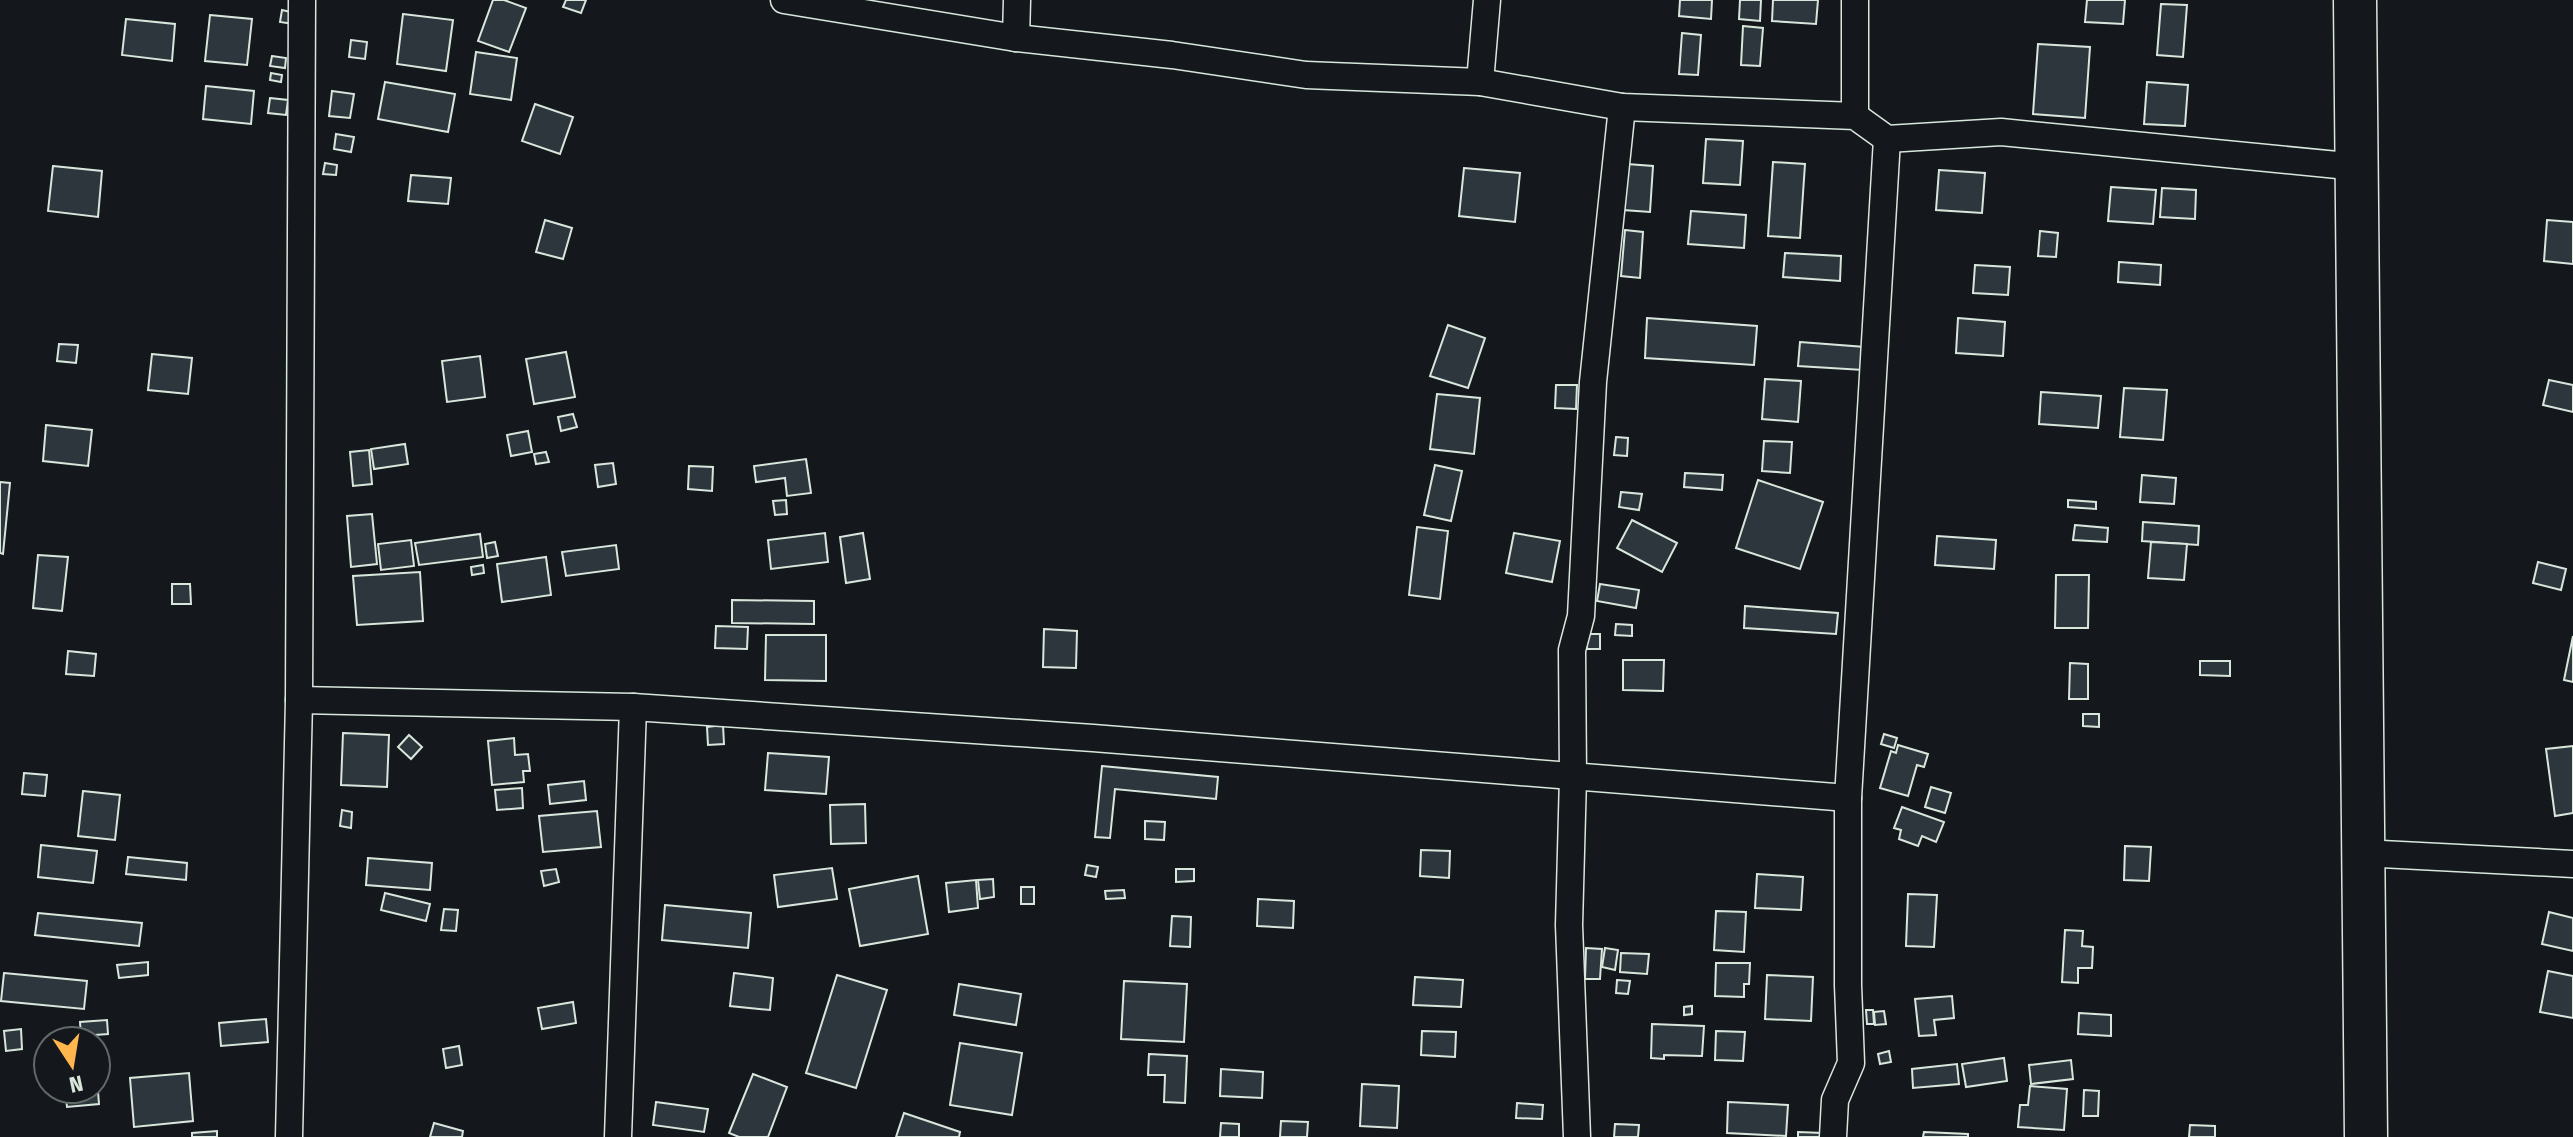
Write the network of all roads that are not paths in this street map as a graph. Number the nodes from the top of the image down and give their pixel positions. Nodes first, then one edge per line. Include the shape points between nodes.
1 (302, 0) edge
2 (784, 0) edge
3 (1017, 0) edge
4 (1487, 0) edge
5 (1855, 0) edge
6 (2355, 0) edge
7 (1016, 38) junction
8 (1480, 82) junction
9 (1622, 107) junction
10 (1855, 116) junction
11 (1887, 139) junction
12 (2358, 167) junction
13 (299, 700) junction
14 (633, 707) junction
15 (1573, 777) junction
16 (1848, 798) junction
17 (2362, 853) junction
18 (2573, 864) edge
19 (289, 1137) edge
20 (618, 1137) edge
21 (1577, 1137) edge
22 (1833, 1137) edge
23 (2366, 1137) edge

1 - 13 street
2 - 7 street
3 - 7 street
4 - 8 street
5 - 10 street
6 - 12 highway
7 - 8 street via 1306,75
8 - 9 street
9 - 10 street
9 - 15 street via 1593,382 1581,616 1572,650
10 - 11 street
11 - 12 street via 2001,132
11 - 16 street
12 - 17 highway
13 - 14 street
13 - 19 street
14 - 15 street
14 - 20 street
15 - 16 street
15 - 21 street via 1569,925
16 - 22 street via 1851,1063 1835,1100
17 - 18 street
17 - 23 highway

